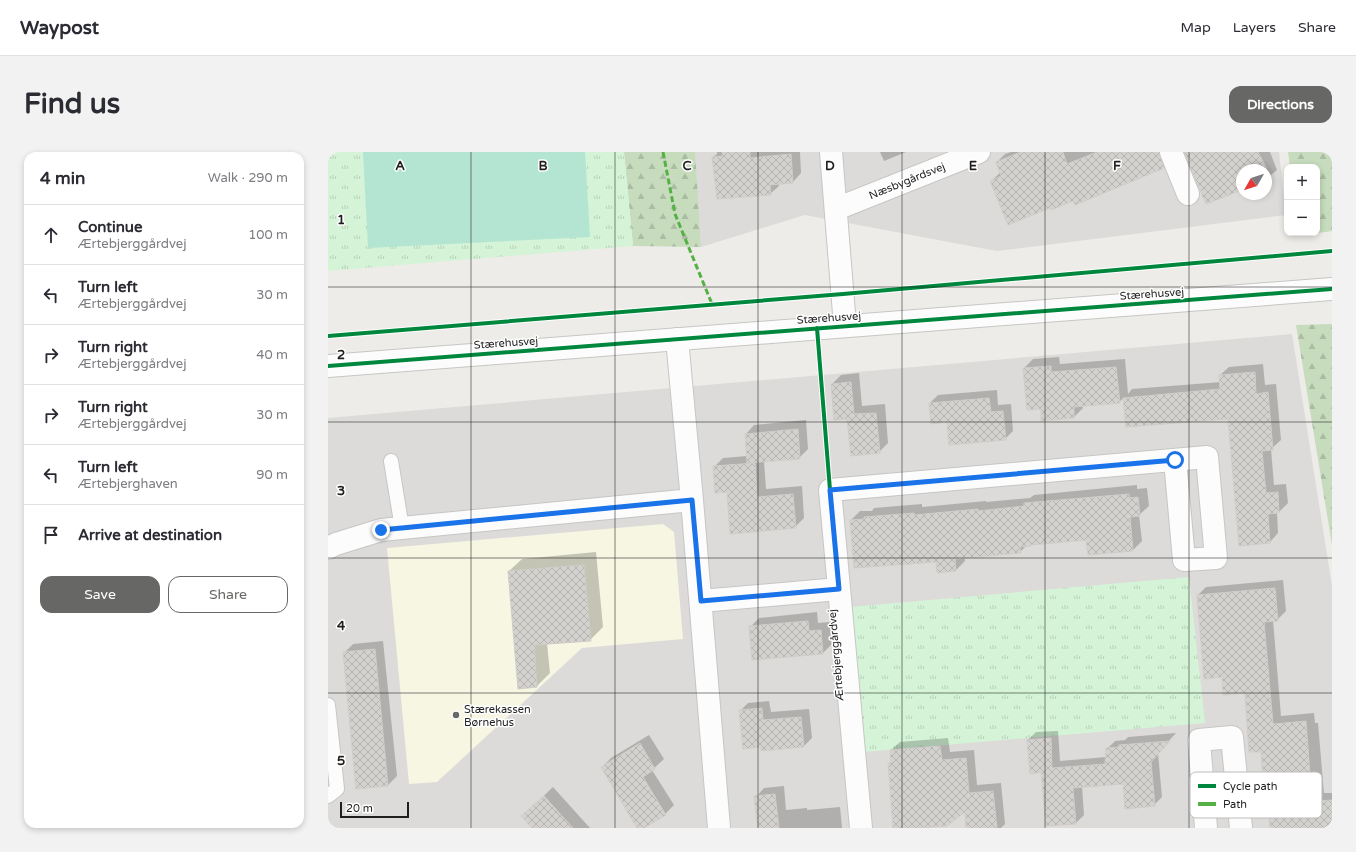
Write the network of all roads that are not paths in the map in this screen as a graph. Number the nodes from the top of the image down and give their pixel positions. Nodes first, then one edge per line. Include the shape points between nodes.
1 (831, 152) edge
2 (979, 152) edge
3 (1170, 152) edge
4 (1188, 194) dead end
5 (836, 209) junction
6 (1332, 289) edge
7 (845, 326) junction
8 (677, 339) junction
9 (328, 366) edge
10 (1175, 460) dead end
11 (391, 461) dead end
12 (692, 500) junction
13 (402, 528) junction
14 (328, 548) edge
15 (839, 589) junction
16 (701, 601) junction
17 (328, 705) edge
18 (1201, 772) edge
19 (1235, 772) edge
20 (328, 796) edge
21 (1205, 818) edge
22 (1240, 818) edge
23 (719, 828) edge
24 (861, 828) edge
25 (1206, 828) edge
26 (1241, 828) edge

1 - 5 street
2 - 5 street, Næsbygårdsvej
3 - 4 street
5 - 7 street
6 - 7 street, Stærehusvej
7 - 8 street, Stærehusvej
8 - 9 street, Stærehusvej
8 - 12 street
10 - 15 street, Ærtebjerggårdvej via 830,490
11 - 13 lane
12 - 13 street
12 - 16 street
13 - 14 street via 381,530
15 - 16 street
15 - 24 street, Ærtebjerggårdvej
16 - 23 street
17 - 20 lane via 337,789
18 - 19 street via 1198,740 1232,737
21 - 25 street
22 - 26 street

